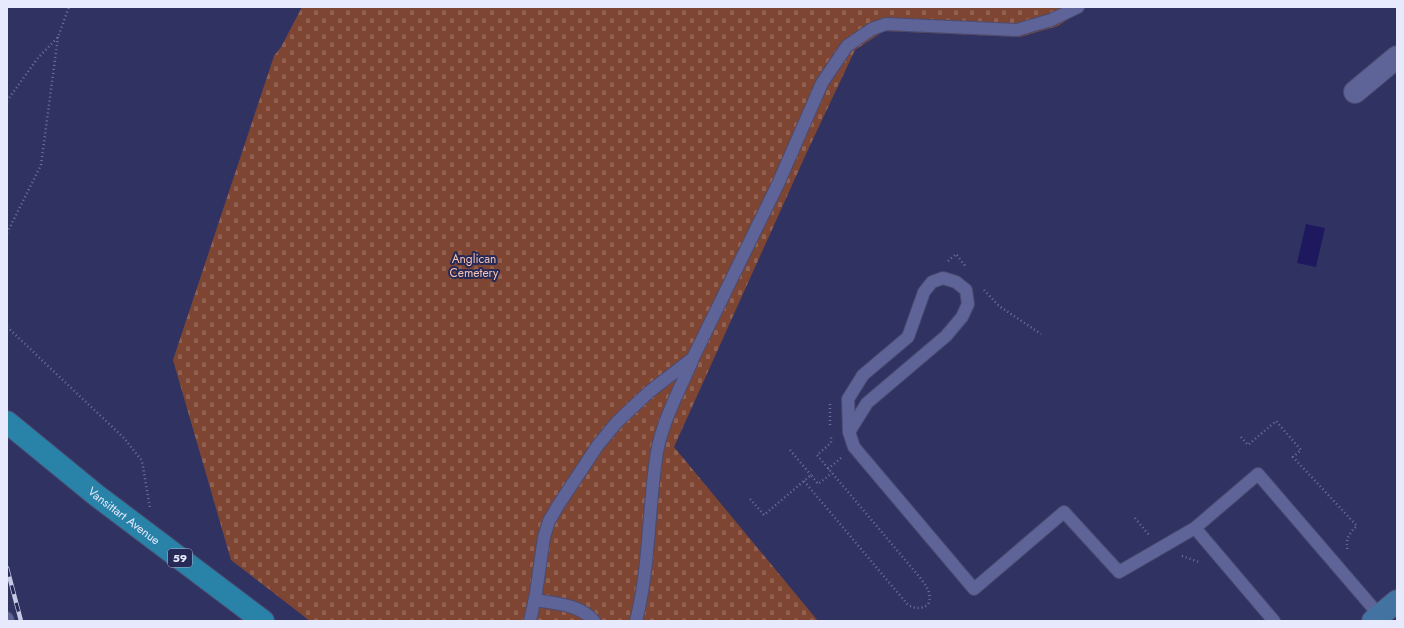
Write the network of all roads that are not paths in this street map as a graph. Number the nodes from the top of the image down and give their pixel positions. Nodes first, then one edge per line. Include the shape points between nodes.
1 (1078, 7) edge
2 (1397, 56) edge
3 (1355, 92) dead end
4 (693, 358) junction
5 (7, 422) edge
6 (849, 432) junction
7 (1195, 528) junction
8 (535, 600) junction
9 (1397, 601) edge
10 (1376, 618) edge
11 (263, 621) edge
12 (530, 621) edge
13 (594, 621) edge
14 (636, 621) edge
15 (1274, 621) edge

1 - 4 lane via 1051,20 1017,30 886,24 872,29 847,46 822,83 778,184
2 - 3 street
4 - 8 lane via 644,396 617,422 598,445 559,504 544,536
4 - 14 lane via 668,416 658,451 644,582
5 - 11 main road, Vansittart Avenue / 59 via 96,495
6 - 6 lane via 867,403 946,336 962,318 968,304 966,290 956,282 943,278 932,282 924,292 908,337 863,375 848,399
6 - 7 lane via 854,448 974,590 1064,512 1119,572
7 - 10 lane via 1258,474
7 - 15 lane
8 - 12 lane
8 - 13 lane via 573,607 586,612
9 - 10 main road

